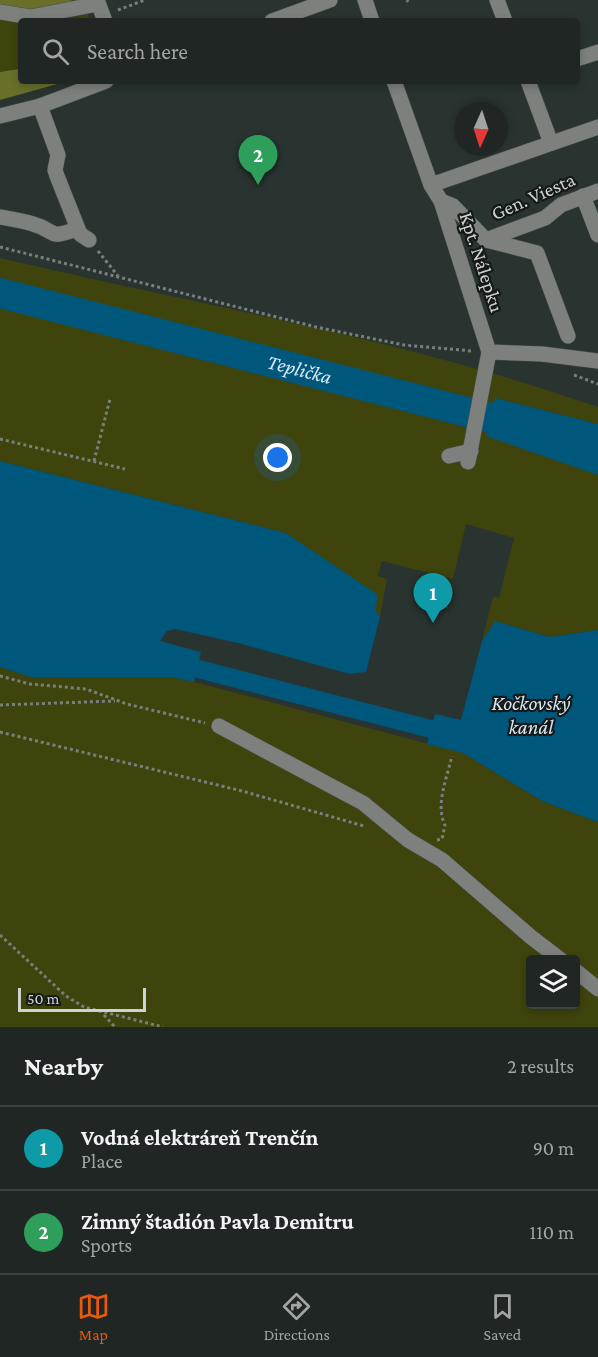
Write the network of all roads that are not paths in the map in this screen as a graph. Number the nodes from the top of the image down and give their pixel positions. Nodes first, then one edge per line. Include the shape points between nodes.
1 (330, 0) edge
2 (364, 0) edge
3 (497, 0) edge
4 (103, 9) edge
5 (0, 12) edge
6 (280, 18) edge
7 (371, 18) edge
8 (504, 18) edge
9 (598, 52) edge
10 (580, 58) edge
11 (98, 84) edge
12 (395, 84) edge
13 (529, 84) edge
14 (40, 106) junction
15 (0, 116) edge
16 (598, 127) edge
17 (551, 143) junction
18 (431, 185) junction
19 (598, 191) edge
20 (583, 196) junction
21 (441, 201) junction
22 (0, 217) edge
23 (78, 229) junction
24 (598, 235) edge
25 (89, 240) road end
26 (486, 240) junction
27 (568, 336) dead end
28 (489, 352) junction
29 (598, 361) edge
30 (449, 456) dead end
31 (219, 726) road end
32 (554, 955) edge
33 (580, 974) edge
34 (598, 989) edge

1 - 6 street
2 - 7 street
3 - 8 street
4 - 5 street via 30,17
9 - 10 street
11 - 14 street
12 - 18 street, Kpt. Nálepku
13 - 17 street
14 - 15 street
14 - 23 street via 58,155 55,171
16 - 17 street
17 - 18 street
18 - 21 street, Kpt. Nálepku
19 - 20 street, Gen. Viesta
20 - 24 street
20 - 26 street, Gen. Viesta via 561,205 545,218
21 - 26 street via 453,206
21 - 28 street, Kpt. Nálepku
22 - 23 street via 36,224 51,235
23 - 25 street
26 - 27 street via 537,253
28 - 29 street
28 - 30 street, Kpt. Nálepku via 470,451
31 - 32 street via 363,803 408,840 442,860
33 - 34 street

